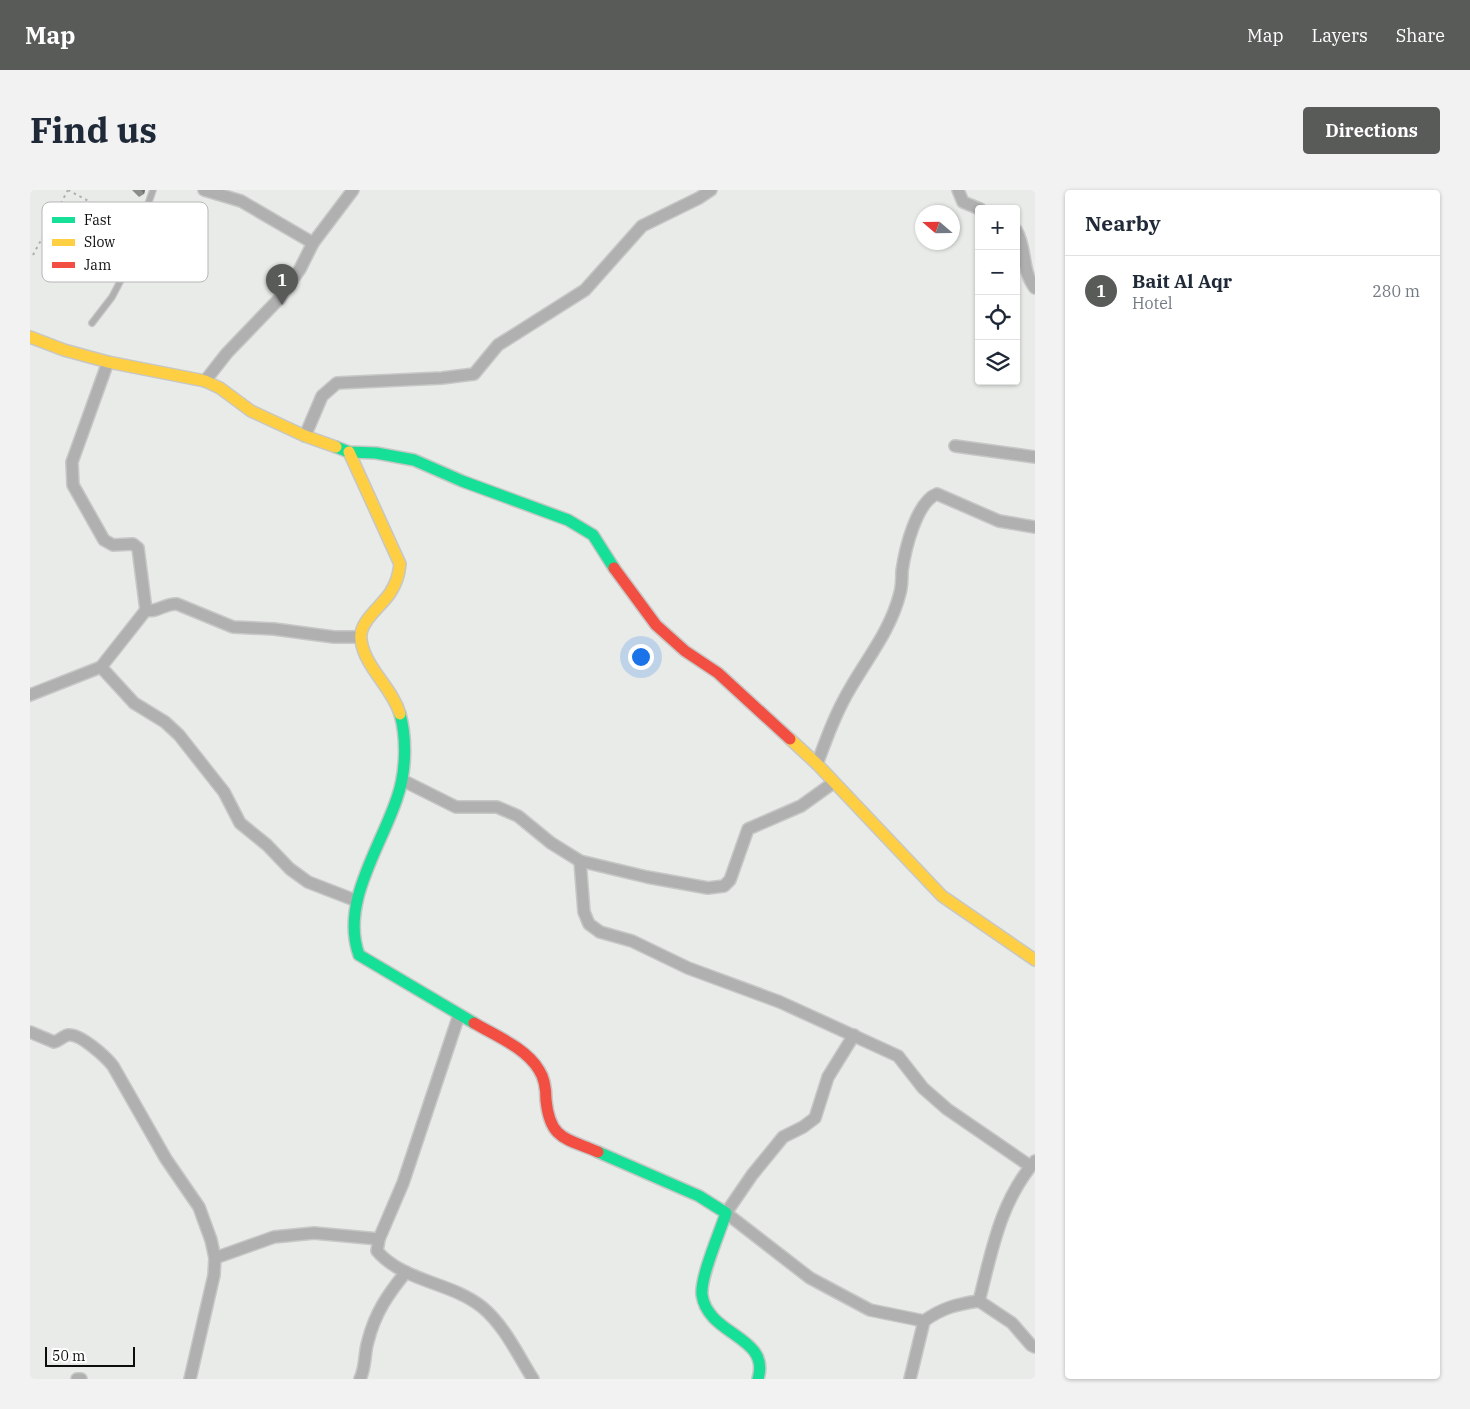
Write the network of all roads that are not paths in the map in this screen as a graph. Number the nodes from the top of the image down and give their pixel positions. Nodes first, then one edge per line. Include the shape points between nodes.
1 (153, 190) edge
2 (204, 190) edge
3 (353, 190) edge
4 (711, 190) edge
5 (958, 190) edge
6 (149, 202) edge
7 (975, 207) edge
8 (313, 243) junction
9 (1020, 248) edge
10 (120, 282) edge
11 (1035, 288) edge
12 (92, 323) dead end
13 (30, 337) edge
14 (108, 362) junction
15 (205, 381) junction
16 (305, 436) junction
17 (956, 446) dead end
18 (349, 452) junction
19 (1035, 457) edge
20 (1035, 527) edge
21 (146, 610) junction
22 (359, 637) junction
23 (101, 667) junction
24 (30, 695) edge
25 (817, 764) junction
26 (402, 780) junction
27 (833, 783) junction
28 (580, 861) junction
29 (357, 901) junction
30 (1035, 960) edge
31 (459, 1015) junction
32 (30, 1032) edge
33 (854, 1035) junction
34 (1033, 1164) edge
35 (726, 1214) junction
36 (379, 1240) junction
37 (215, 1258) junction
38 (406, 1272) junction
39 (979, 1301) junction
40 (924, 1321) junction
41 (1035, 1347) edge
42 (77, 1379) edge
43 (82, 1379) edge
44 (190, 1379) edge
45 (360, 1379) edge
46 (533, 1379) edge
47 (758, 1379) edge
48 (910, 1379) edge

1 - 6 lane
2 - 8 street via 241,201
3 - 8 street
4 - 16 street via 642,226 584,290 498,345 474,374 337,383 322,396
5 - 7 street via 963,202
8 - 15 street via 279,299
9 - 11 street via 1029,281
10 - 12 lane
13 - 14 street
14 - 15 street
14 - 21 street via 72,462 71,474 78,495 104,540 113,545 133,544 138,548
15 - 16 street via 251,411
16 - 18 street
17 - 19 street
18 - 22 street via 400,564 396,586
18 - 25 street via 414,460 568,520 593,534 612,566 656,625 685,652 718,673
20 - 25 street via 999,521 937,494 926,501 910,537 894,614 835,715
21 - 22 street via 155,611 177,604 233,627
21 - 23 street
22 - 26 street via 399,709
23 - 24 street
23 - 29 street via 134,703 179,735 224,792 240,823 290,869 308,882
25 - 27 street
26 - 28 street via 456,807 497,807 518,816
26 - 29 street
27 - 28 street via 801,806 748,829 730,880 716,888 647,878
27 - 30 street via 942,896
28 - 33 street via 584,912 589,924 600,932 632,941 688,968 780,1002
29 - 31 street via 352,940 360,955
31 - 35 street via 532,1060 543,1077 551,1128 557,1134 699,1196
31 - 36 street via 403,1183
32 - 37 street via 54,1042 73,1035 113,1066 166,1159 199,1206
33 - 34 street via 898,1056 922,1088 947,1109
33 - 35 street via 828,1078 815,1118 783,1137
34 - 39 street via 1012,1192
35 - 40 street via 810,1278 870,1310
35 - 47 street via 701,1292 704,1308 715,1322 756,1352 761,1364
36 - 37 street via 314,1233 274,1237
36 - 38 street via 377,1251
37 - 44 street via 214,1276
38 - 45 street via 386,1296 375,1316
38 - 46 street via 482,1306 504,1331
39 - 40 street via 955,1304
39 - 41 street via 1012,1323
40 - 48 street
42 - 43 street

